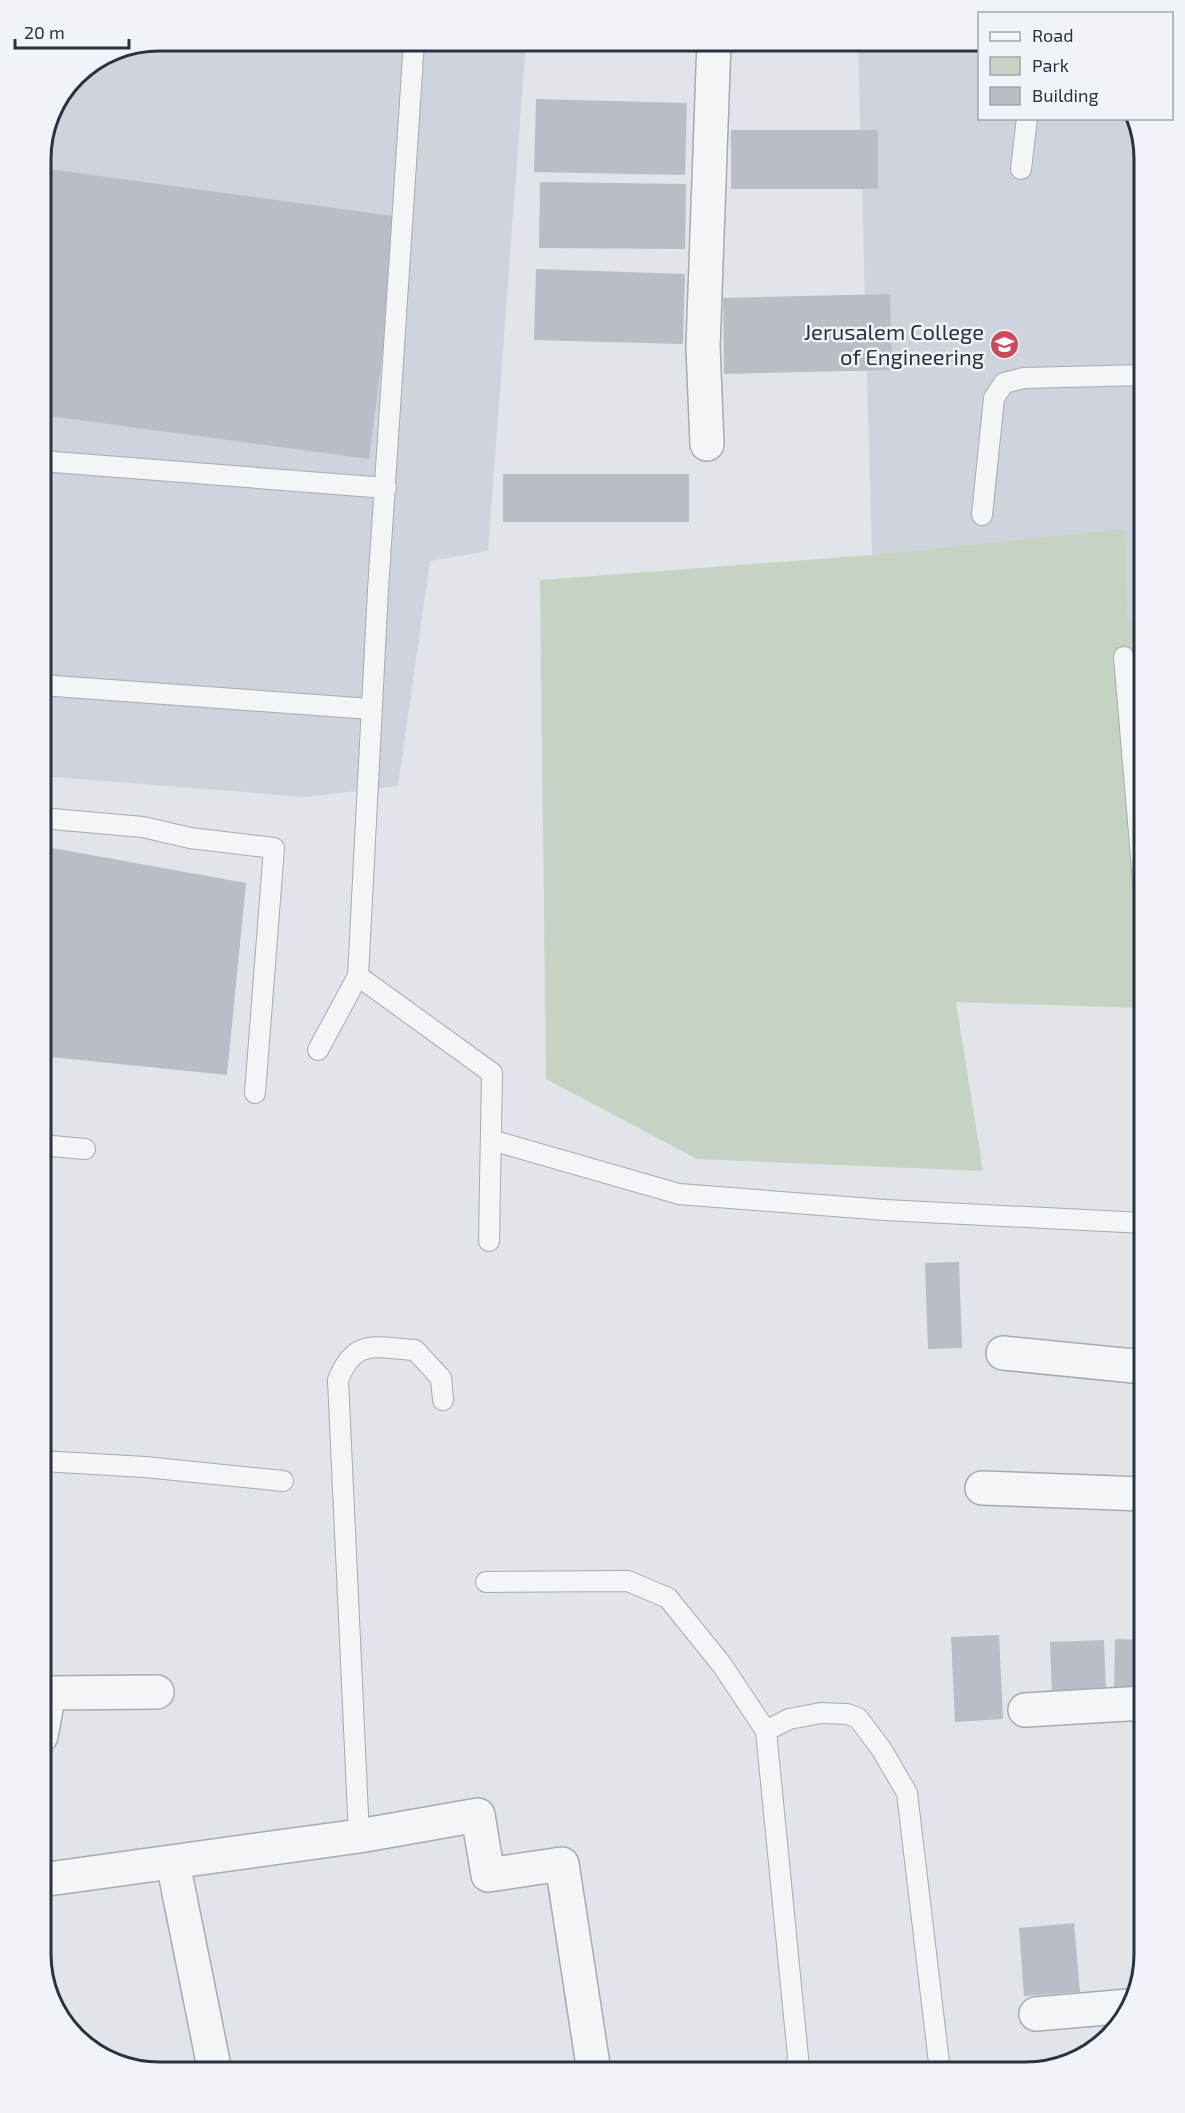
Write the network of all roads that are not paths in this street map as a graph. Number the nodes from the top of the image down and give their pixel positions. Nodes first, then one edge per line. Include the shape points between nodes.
1 (413, 51) edge
2 (714, 51) edge
3 (1027, 120) edge
4 (1021, 170) dead end
5 (1134, 375) edge
6 (706, 444) dead end
7 (51, 462) edge
8 (386, 488) junction
9 (982, 515) dead end
10 (1124, 657) dead end
11 (51, 686) edge
12 (371, 709) junction
13 (1134, 774) edge
14 (51, 819) edge
15 (358, 976) junction
16 (318, 1050) dead end
17 (255, 1093) dead end
18 (491, 1140) junction
19 (51, 1146) edge
20 (85, 1149) dead end
21 (1134, 1222) edge
22 (489, 1241) dead end
23 (1003, 1353) dead end
24 (1134, 1366) edge
25 (443, 1400) dead end
26 (51, 1462) edge
27 (283, 1480) dead end
28 (982, 1488) dead end
29 (1134, 1494) edge
30 (486, 1582) dead end
31 (51, 1692) edge
32 (157, 1692) dead end
33 (1134, 1704) edge
34 (1025, 1710) dead end
35 (766, 1731) junction
36 (359, 1836) junction
37 (173, 1863) junction
38 (51, 1879) edge
39 (1120, 2007) edge
40 (1036, 2014) dead end
41 (213, 2062) edge
42 (592, 2062) edge
43 (797, 2062) edge
44 (939, 2062) edge

1 - 8 lane
2 - 6 street via 704,347
3 - 4 lane
5 - 9 lane via 1024,378 1004,383 994,398
7 - 8 lane
8 - 12 lane
10 - 13 lane
11 - 12 lane
12 - 15 lane
14 - 17 lane via 142,827 190,838 274,848
15 - 16 lane
15 - 18 lane via 492,1073
18 - 21 lane via 679,1194 885,1210
18 - 22 lane
19 - 20 lane
23 - 24 street
25 - 36 lane via 441,1378 415,1350 364,1347 346,1360 338,1380
26 - 27 lane
28 - 29 street
30 - 35 lane via 628,1581 668,1598 716,1657
31 - 32 street
33 - 34 street
35 - 43 lane
35 - 44 lane via 789,1719 821,1713 858,1718 907,1793
36 - 37 street
36 - 42 street via 478,1815 488,1875 562,1864
37 - 38 street
37 - 41 street
39 - 40 street

